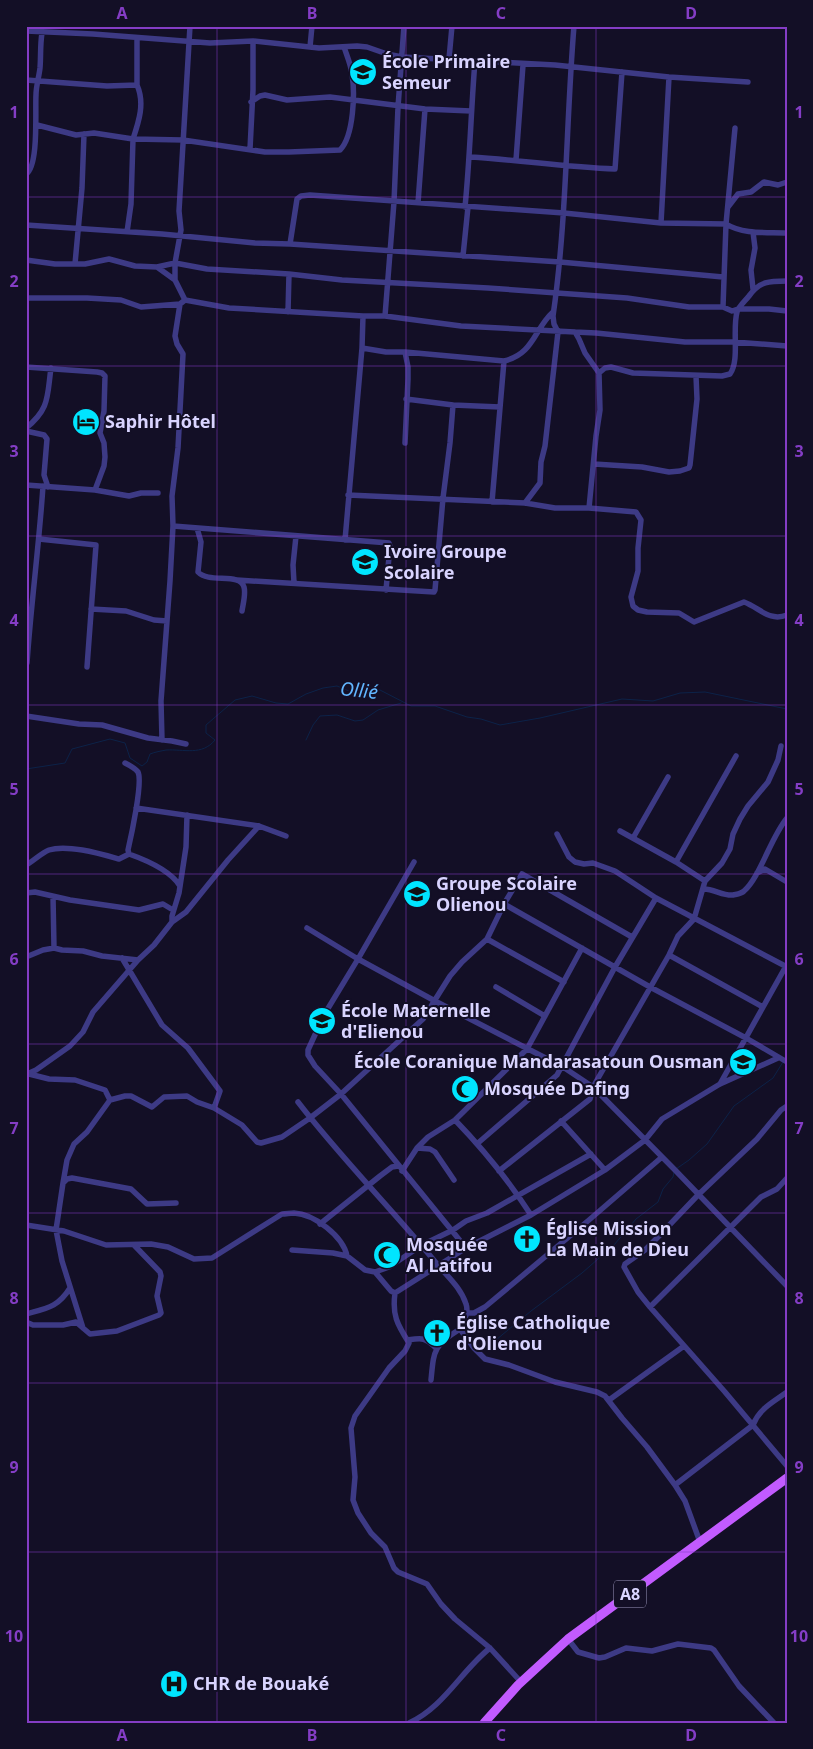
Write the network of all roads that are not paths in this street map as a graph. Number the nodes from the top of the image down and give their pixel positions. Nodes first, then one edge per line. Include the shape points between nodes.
1 (94, 26) edge
2 (190, 26) edge
3 (312, 26) edge
4 (404, 26) edge
5 (452, 26) edge
6 (574, 26) edge
7 (26, 31) edge
8 (38, 31) edge
9 (93, 34) junction
10 (137, 38) junction
11 (189, 41) junction
12 (253, 41) junction
13 (310, 47) junction
14 (344, 47) junction
15 (402, 57) junction
16 (449, 59) junction
17 (475, 61) junction
18 (524, 64) junction
19 (571, 68) junction
20 (622, 72) junction
21 (669, 77) junction
22 (26, 80) edge
23 (38, 81) junction
24 (748, 82) dead end
25 (137, 85) junction
26 (353, 100) junction
27 (251, 102) junction
28 (398, 107) junction
29 (424, 109) junction
30 (471, 111) junction
31 (36, 125) junction
32 (735, 128) dead end
33 (84, 134) junction
34 (133, 139) junction
35 (183, 140) junction
36 (250, 149) junction
37 (470, 157) junction
38 (516, 160) junction
39 (566, 167) junction
40 (26, 174) edge
41 (787, 182) edge
42 (394, 202) junction
43 (418, 203) junction
44 (467, 207) junction
45 (728, 207) junction
46 (564, 214) junction
47 (660, 223) junction
48 (726, 224) junction
49 (26, 225) edge
50 (79, 229) junction
51 (127, 232) junction
52 (753, 232) junction
53 (787, 232) edge
54 (180, 236) junction
55 (290, 244) junction
56 (390, 251) junction
57 (463, 256) junction
58 (26, 260) edge
59 (560, 262) junction
60 (175, 263) junction
61 (75, 264) junction
62 (158, 267) junction
63 (289, 274) junction
64 (723, 277) junction
65 (175, 280) junction
66 (787, 281) edge
67 (388, 282) junction
68 (753, 289) junction
69 (556, 293) junction
70 (26, 298) edge
71 (183, 302) junction
72 (723, 307) junction
73 (738, 309) junction
74 (288, 312) junction
75 (553, 312) junction
76 (787, 312) edge
77 (363, 316) junction
78 (385, 316) junction
79 (539, 331) junction
80 (558, 332) junction
81 (575, 332) junction
82 (734, 342) junction
83 (787, 346) edge
84 (362, 348) junction
85 (405, 352) junction
86 (504, 361) junction
87 (26, 366) edge
88 (51, 368) junction
89 (599, 373) junction
90 (696, 376) junction
91 (406, 399) junction
92 (453, 405) junction
93 (500, 407) junction
94 (26, 429) edge
95 (405, 444) dead end
96 (594, 464) junction
97 (26, 485) edge
98 (45, 487) junction
99 (95, 490) junction
100 (158, 493) dead end
101 (348, 495) junction
102 (442, 498) junction
103 (492, 502) junction
104 (525, 503) junction
105 (589, 508) junction
106 (173, 526) junction
107 (197, 528) junction
108 (296, 536) junction
109 (39, 539) junction
110 (345, 540) junction
111 (237, 580) junction
112 (294, 583) junction
113 (386, 590) junction
114 (29, 597) edge
115 (92, 609) junction
116 (242, 611) dead end
117 (787, 615) edge
118 (167, 621) junction
119 (27, 663) edge
120 (87, 667) dead end
121 (26, 716) edge
122 (162, 740) junction
123 (186, 744) dead end
124 (781, 746) dead end
125 (736, 756) dead end
126 (125, 762) dead end
127 (668, 777) dead end
128 (136, 808) junction
129 (187, 815) junction
130 (787, 818) edge
131 (259, 826) junction
132 (620, 831) dead end
133 (557, 834) dead end
134 (286, 836) dead end
135 (633, 838) junction
136 (129, 854) junction
137 (414, 862) dead end
138 (676, 862) junction
139 (26, 865) edge
140 (756, 873) junction
141 (705, 881) junction
142 (787, 882) edge
143 (180, 886) junction
144 (704, 889) junction
145 (26, 893) edge
146 (53, 896) junction
147 (656, 898) junction
148 (504, 904) junction
149 (173, 910) junction
150 (694, 919) junction
151 (172, 922) junction
152 (307, 928) dead end
153 (632, 937) junction
154 (487, 939) junction
155 (54, 948) junction
156 (582, 948) junction
157 (669, 955) junction
158 (26, 956) edge
159 (122, 958) junction
160 (358, 959) junction
161 (138, 960) junction
162 (615, 967) junction
163 (786, 967) edge
164 (129, 971) junction
165 (564, 982) junction
166 (496, 987) dead end
167 (650, 987) junction
168 (435, 1001) junction
169 (763, 1006) junction
170 (545, 1016) junction
171 (746, 1038) junction
172 (527, 1049) junction
173 (778, 1058) junction
174 (787, 1062) edge
175 (563, 1067) junction
176 (27, 1074) edge
177 (720, 1084) junction
178 (593, 1088) junction
179 (341, 1094) junction
180 (110, 1100) junction
181 (298, 1102) dead end
182 (787, 1106) edge
183 (214, 1108) junction
184 (310, 1118) junction
185 (455, 1120) junction
186 (561, 1121) junction
187 (645, 1140) junction
188 (478, 1143) junction
189 (417, 1148) junction
190 (591, 1154) junction
191 (662, 1157) junction
192 (398, 1166) junction
193 (604, 1170) junction
194 (499, 1171) junction
195 (402, 1172) junction
196 (787, 1178) edge
197 (454, 1180) dead end
198 (63, 1183) junction
199 (368, 1186) junction
200 (518, 1195) junction
201 (698, 1195) junction
202 (176, 1203) dead end
203 (531, 1215) junction
204 (320, 1224) junction
205 (26, 1225) edge
206 (731, 1229) junction
207 (56, 1230) junction
208 (453, 1230) junction
209 (134, 1245) junction
210 (422, 1245) junction
211 (466, 1248) junction
212 (292, 1250) dead end
213 (347, 1256) junction
214 (438, 1265) junction
215 (375, 1272) junction
216 (787, 1286) edge
217 (70, 1288) junction
218 (395, 1293) junction
219 (650, 1307) junction
220 (467, 1313) junction
221 (26, 1314) edge
222 (26, 1322) edge
223 (83, 1328) junction
224 (460, 1329) junction
225 (407, 1340) junction
226 (684, 1346) junction
227 (436, 1348) junction
228 (431, 1380) dead end
229 (787, 1392) edge
230 (609, 1400) junction
231 (753, 1425) junction
232 (787, 1466) edge
233 (787, 1478) edge
234 (675, 1485) junction
235 (700, 1542) junction
236 (568, 1639) junction
237 (490, 1648) junction
238 (522, 1682) junction
239 (409, 1723) edge
240 (484, 1723) edge
241 (774, 1723) edge

1 - 9 street
2 - 11 street
3 - 13 street
4 - 15 street
5 - 16 street
6 - 19 street
7 - 8 street
8 - 9 street
8 - 23 street
9 - 10 street
10 - 11 street
10 - 25 street
11 - 12 street
11 - 35 street
12 - 13 street
12 - 27 street
13 - 14 street
14 - 15 street via 367,47
14 - 26 street via 352,73
15 - 16 street
15 - 28 street
16 - 17 street
17 - 18 street
17 - 30 street
18 - 19 street
18 - 38 street
19 - 20 street
19 - 39 street
20 - 21 street
20 - 39 street via 615,169
21 - 24 street
21 - 47 street
22 - 23 street
23 - 25 street
23 - 31 street
25 - 34 street via 141,102
26 - 27 street via 287,100 266,95
26 - 28 street
26 - 36 street via 350,127 340,150 289,152
27 - 36 street
28 - 29 street
28 - 42 street
29 - 30 street
29 - 43 street
30 - 37 street
31 - 33 street
31 - 40 street via 32,166
32 - 45 street
33 - 34 street via 94,132
33 - 50 street
34 - 35 street
34 - 51 street
35 - 36 street
35 - 54 street
37 - 38 street
37 - 44 street
38 - 39 street
39 - 46 street
41 - 45 street via 778,185 764,182 751,192 738,194
42 - 43 street
42 - 55 street via 301,196 297,199
42 - 56 street
43 - 44 street
44 - 46 street
44 - 57 street
45 - 48 street
46 - 47 street
46 - 59 street
47 - 48 street
48 - 52 street
48 - 64 street
49 - 50 street
50 - 51 street
50 - 61 street
51 - 54 street
52 - 53 street
52 - 68 street
54 - 55 street
54 - 60 street
55 - 56 street
56 - 57 street
56 - 67 street
57 - 59 street
58 - 61 street
59 - 64 street
59 - 69 street
60 - 62 street
60 - 63 street via 207,269
60 - 65 street
61 - 62 street via 109,259 134,266
62 - 65 street
63 - 67 street
63 - 74 street
64 - 72 street
65 - 71 street
66 - 68 street via 762,283
67 - 69 street
67 - 78 street
68 - 73 street
69 - 72 street via 689,307
69 - 75 street
70 - 71 street via 121,300 141,307
71 - 74 street
71 - 106 street via 175,336 184,354 172,496
72 - 73 street via 732,311
73 - 76 street
73 - 82 street
74 - 77 street
75 - 79 street
75 - 80 street
77 - 78 street
77 - 84 street
78 - 79 street via 461,326
79 - 80 street
79 - 86 street via 520,354
80 - 81 street
80 - 104 street via 540,484
81 - 82 street via 685,342
81 - 89 street
82 - 83 street
82 - 90 street via 735,361 730,374
84 - 85 street
84 - 101 street
85 - 86 street
85 - 91 street via 408,366
86 - 93 street
87 - 88 street
88 - 94 street via 46,404 40,416
88 - 99 street via 97,372 105,376 100,433 105,457
89 - 90 street via 611,367 633,373
89 - 96 street via 600,410
90 - 96 street via 697,399 688,468 669,472
91 - 92 street
91 - 95 street
92 - 93 street
92 - 102 street
93 - 103 street
94 - 98 street via 44,435 47,440
96 - 105 street
97 - 98 street
98 - 99 street
98 - 109 street
99 - 100 street via 129,496
101 - 102 street
101 - 110 street
102 - 103 street
102 - 113 street via 435,592
103 - 104 street
104 - 105 street via 555,508
105 - 117 street via 636,512 641,520 638,571 631,597 638,610 679,613 694,622 744,602 770,616 779,618
106 - 107 street
106 - 118 street
107 - 108 street
107 - 111 street via 201,542 200,575
108 - 110 street
108 - 112 street
109 - 114 street
109 - 115 street via 96,545
110 - 113 street via 390,544
111 - 112 street
111 - 116 street via 244,587
112 - 113 street
114 - 119 street
115 - 118 street via 126,611
115 - 120 street
118 - 122 street via 161,701
121 - 122 street via 102,725
122 - 123 street
124 - 141 street via 768,782 740,819 722,863
125 - 138 street
126 - 128 street via 138,772
127 - 135 street
128 - 129 street
128 - 136 street
129 - 131 street
129 - 143 street
130 - 140 street
131 - 134 street
131 - 151 street via 186,912
132 - 135 street
133 - 147 street via 569,857 576,862 602,865
135 - 138 street
136 - 139 street via 119,859 91,851 55,849 48,850
136 - 143 street via 144,859
137 - 160 street
138 - 141 street
140 - 142 street via 764,870
140 - 144 street via 742,893 726,895
141 - 144 street
143 - 149 street
144 - 150 street
145 - 146 street
146 - 149 street via 139,910 163,904
146 - 155 street
147 - 150 street
147 - 153 street
148 - 153 street via 522,874
148 - 154 street
148 - 156 street
149 - 151 street
150 - 157 street via 678,936
150 - 163 street
151 - 161 street
152 - 160 street
153 - 162 street
154 - 165 street
154 - 168 street via 450,976
155 - 158 street
155 - 159 street
156 - 162 street
156 - 165 street
157 - 167 street
157 - 169 street
159 - 161 street
159 - 164 street
160 - 168 street
160 - 179 street via 324,1015 308,1050 315,1066
161 - 164 street
162 - 167 street
162 - 175 street
163 - 169 street
164 - 176 street via 93,1012 83,1032 70,1046
164 - 183 street via 162,1025 188,1048 220,1091
165 - 170 street
166 - 170 street
167 - 171 street
167 - 178 street
168 - 172 street
168 - 179 street via 423,1019
169 - 171 street
170 - 172 street
171 - 173 street
171 - 177 street
172 - 175 street
172 - 185 street
173 - 174 street
173 - 177 street
175 - 178 street
175 - 188 street
176 - 180 street via 96,1085 105,1090
177 - 187 street via 662,1119
178 - 186 street via 590,1099
178 - 187 street
179 - 184 street
179 - 192 street
180 - 183 street via 131,1096 152,1107 164,1097 188,1096
180 - 198 street via 74,1144
181 - 184 street
182 - 201 street
183 - 184 street via 242,1125 261,1144 282,1137
184 - 199 street
185 - 188 street
185 - 189 street
186 - 190 street
186 - 194 street
187 - 191 street
187 - 193 street
188 - 194 street
189 - 195 street
189 - 197 street via 435,1152
190 - 193 street
190 - 200 street
191 - 201 street
191 - 220 street via 486,1307
192 - 195 street
192 - 199 street
193 - 203 street
194 - 200 street
195 - 208 street
196 - 206 street via 761,1197
198 - 202 street via 72,1178 131,1189 147,1204
198 - 207 street
199 - 204 street
199 - 210 street
200 - 203 street
200 - 208 street
201 - 206 street
201 - 219 street via 624,1266
203 - 211 street
204 - 209 street via 303,1215 282,1214 212,1258 194,1259 168,1247 152,1244
204 - 213 street via 338,1237
205 - 207 street
206 - 216 street
206 - 219 street
207 - 209 street via 106,1245
207 - 217 street
208 - 210 street
208 - 211 street
209 - 223 street via 160,1272 158,1296 161,1313 117,1330 90,1334
210 - 214 street
210 - 215 street via 389,1267
211 - 214 street
212 - 213 street
213 - 215 street via 365,1270
214 - 218 street
214 - 220 street via 457,1286 466,1302
215 - 218 street via 390,1292
217 - 221 street via 62,1300
217 - 223 street
218 - 225 street via 398,1327
219 - 226 street
220 - 224 street
222 - 223 street via 33,1325 76,1322
224 - 227 street
224 - 230 street via 485,1358 555,1382 597,1392
225 - 227 street via 427,1339
225 - 237 street via 405,1352 389,1368 355,1416 351,1428 355,1476 353,1500 371,1533 385,1547 394,1568 427,1584 455,1619
226 - 230 street
226 - 231 street
227 - 228 street
229 - 231 street via 760,1411
230 - 234 street
231 - 232 street
231 - 234 street
233 - 235 main road, A8
234 - 235 street via 685,1501
235 - 236 main road, A8
236 - 238 main road, A8
236 - 241 street via 578,1652 598,1658 626,1648 652,1650 678,1644 711,1648 739,1686
237 - 238 street
237 - 239 street via 438,1702
238 - 240 main road, A8

